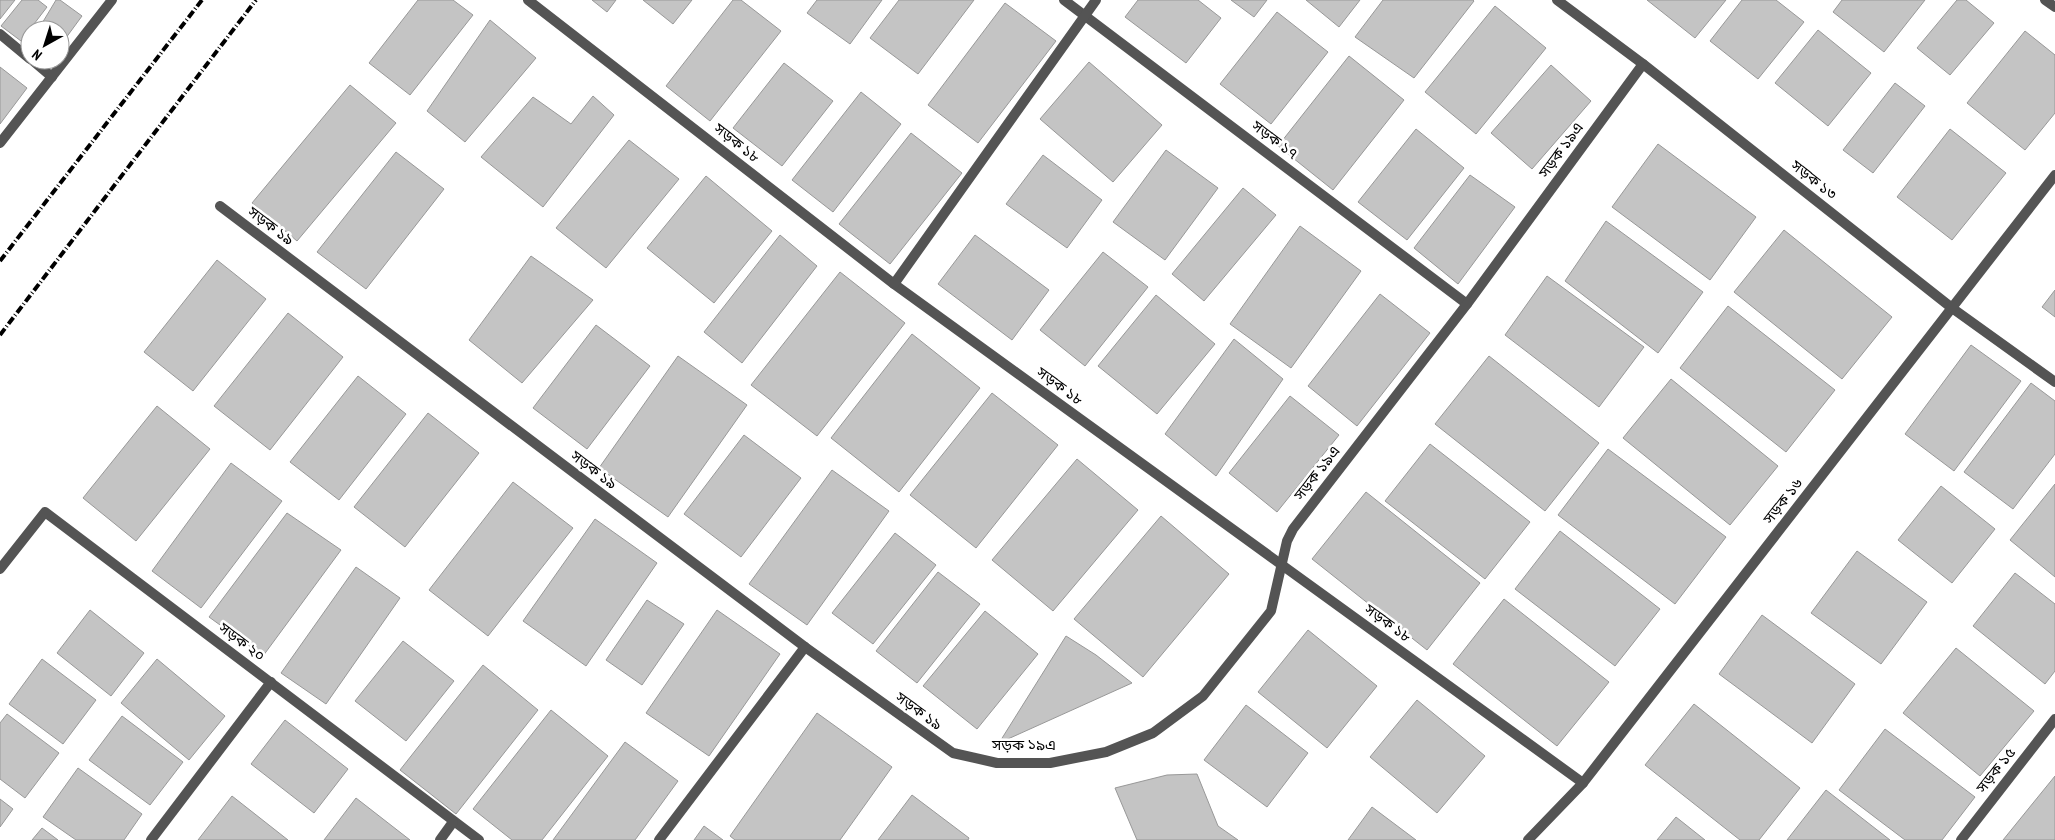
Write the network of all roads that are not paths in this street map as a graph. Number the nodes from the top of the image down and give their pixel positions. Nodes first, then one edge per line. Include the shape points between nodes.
1 (112, 0) edge
2 (528, 0) edge
3 (1064, 0) edge
4 (1096, 0) edge
5 (1557, 0) edge
6 (2045, 0) edge
7 (2055, 7) edge
8 (1085, 15) junction
9 (0, 34) edge
10 (20, 50) edge
11 (1643, 64) junction
12 (44, 70) edge
13 (52, 77) junction
14 (0, 143) edge
15 (2055, 176) edge
16 (220, 206) dead end
17 (894, 284) junction
18 (1467, 304) junction
19 (1952, 308) junction
20 (2055, 382) edge
21 (1283, 566) junction
22 (0, 569) edge
23 (805, 647) junction
24 (271, 682) junction
25 (2055, 719) edge
26 (953, 753) joint
27 (1583, 783) junction
28 (453, 822) junction
29 (151, 840) edge
30 (440, 840) edge
31 (479, 840) edge
32 (659, 840) edge
33 (1528, 840) edge
34 (1961, 840) edge

1 - 13 street
2 - 17 street, সড়ক ১৮
3 - 8 street, সড়ক ১৭
4 - 8 street
5 - 11 street, সড়ক ১৩
6 - 7 street
8 - 17 street
8 - 18 street, সড়ক ১৭
9 - 10 street
11 - 18 street, সড়ক ১৯এ
11 - 19 street, সড়ক ১৩
12 - 13 street
13 - 14 street
15 - 19 street, সড়ক ১৬
16 - 23 street, সড়ক ১৯
17 - 21 street, সড়ক ১৮
18 - 21 street, সড়ক ১৯এ via 1293,529 1287,541
19 - 20 street, সড়ক ১৩
19 - 27 street, সড়ক ১৬
21 - 26 street, সড়ক ১৯এ via 1271,611 1203,696 1153,733 1106,752 1050,763 997,763
21 - 27 street, সড়ক ১৮
22 - 24 street, সড়ক ২০ via 45,512
23 - 26 street, সড়ক ১৯
23 - 32 street
24 - 28 street, সড়ক ২০
24 - 29 street
25 - 34 street, সড়ক ১৫
27 - 33 street, সড়ক ১৬
28 - 30 street
28 - 31 street, সড়ক ২০

